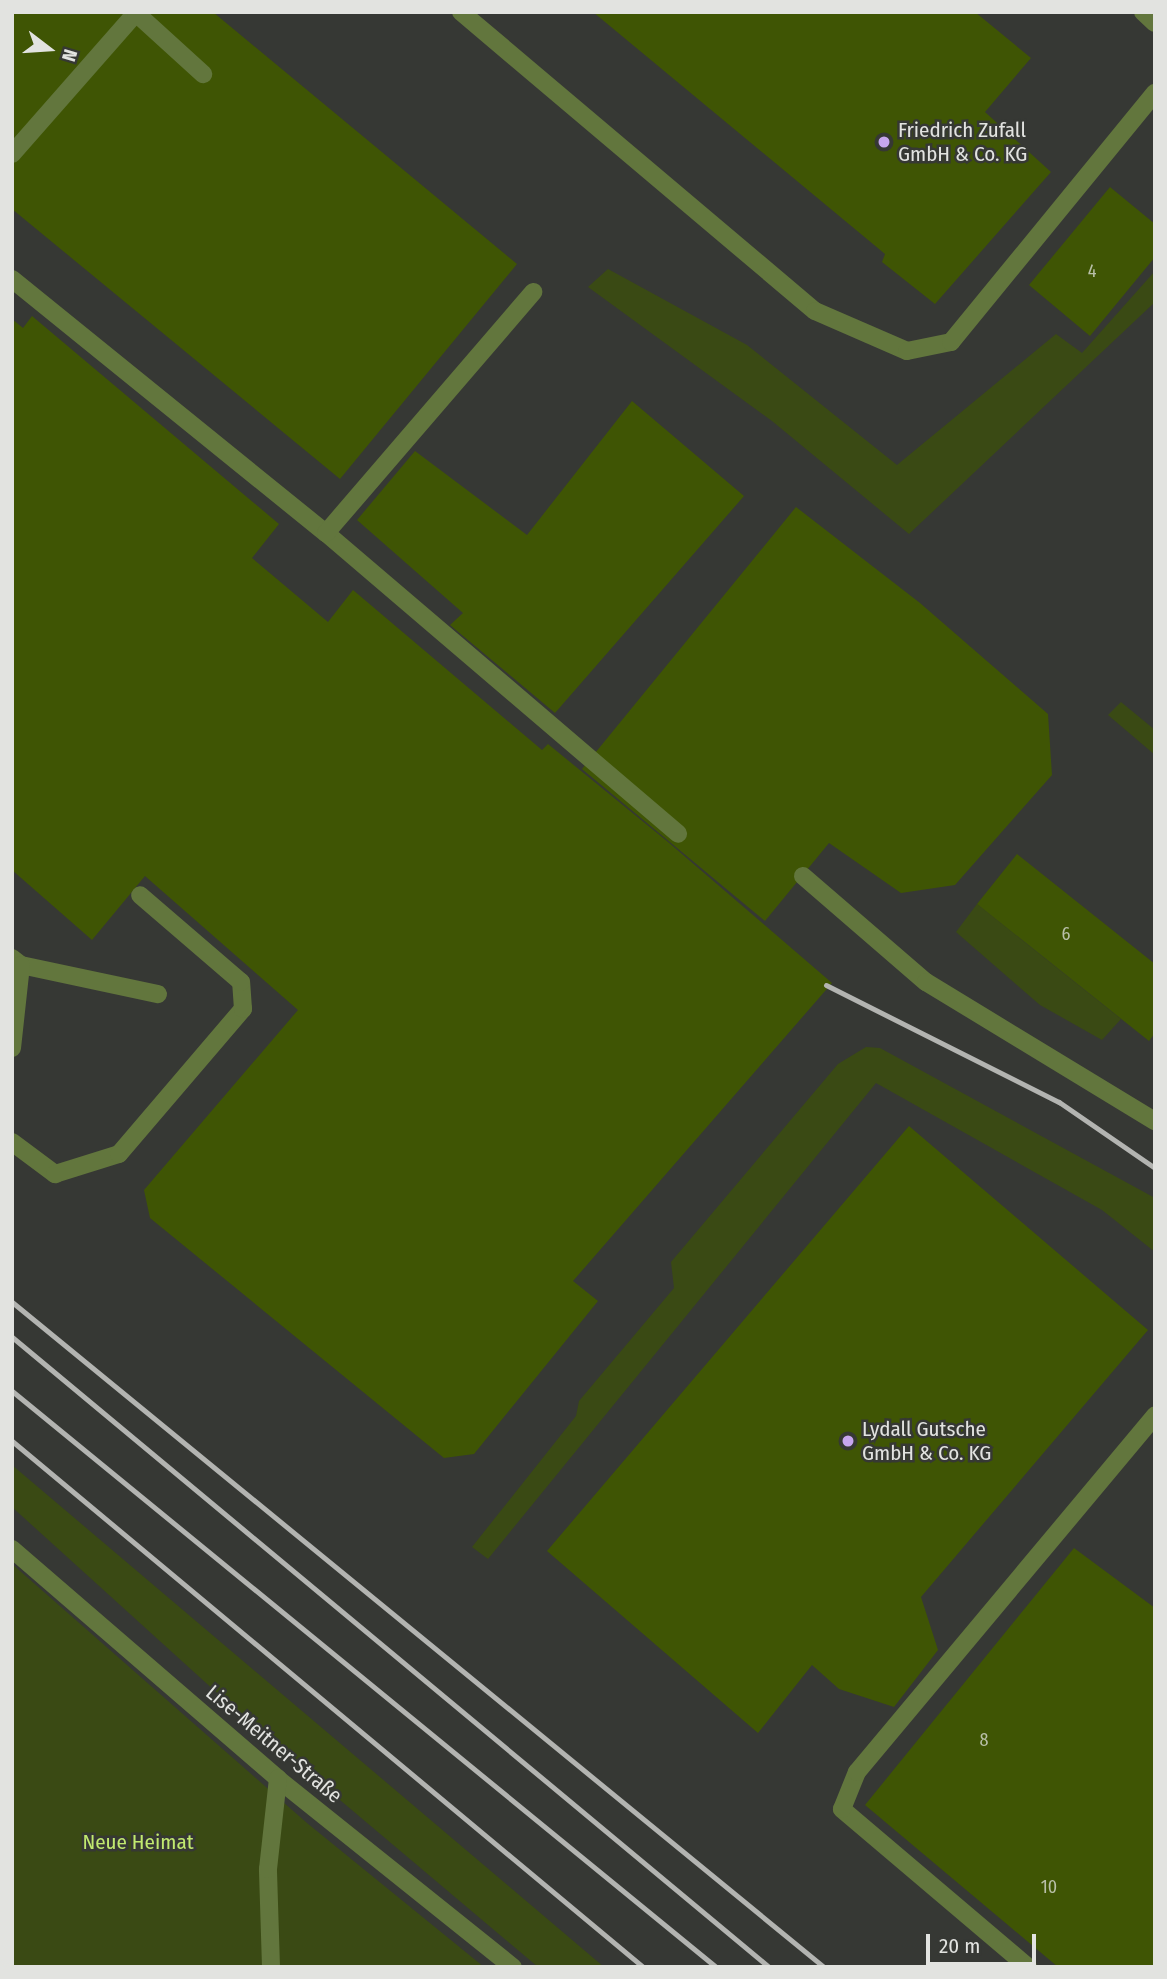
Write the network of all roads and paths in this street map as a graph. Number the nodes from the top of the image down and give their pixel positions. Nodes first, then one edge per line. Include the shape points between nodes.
1 (461, 12) edge
2 (1143, 12) edge
3 (1155, 23) edge
4 (203, 74) dead end
5 (1155, 93) edge
6 (12, 154) edge
7 (12, 279) edge
8 (533, 292) dead end
9 (326, 533) junction
10 (678, 834) dead end
11 (803, 876) dead end
12 (140, 895) dead end
13 (17, 961) edge
14 (158, 994) dead end
15 (12, 1048) edge
16 (1155, 1121) edge
17 (12, 1142) edge
18 (1155, 1415) edge
19 (12, 1549) edge
20 (278, 1779) junction
21 (271, 1967) edge
22 (513, 1967) edge
23 (1028, 1967) edge

1 - 5 street via 815,311 907,351 951,342
2 - 3 street
4 - 6 street via 136,13
7 - 9 street
8 - 9 street
9 - 10 street
11 - 16 street via 926,982
12 - 17 street via 241,982 243,1009 119,1154 55,1174
13 - 14 street
13 - 15 street
18 - 23 street via 857,1772 842,1809
19 - 20 street, Lise-Meitner-Straße
20 - 21 street via 268,1869
20 - 22 street, Lise-Meitner-Straße

